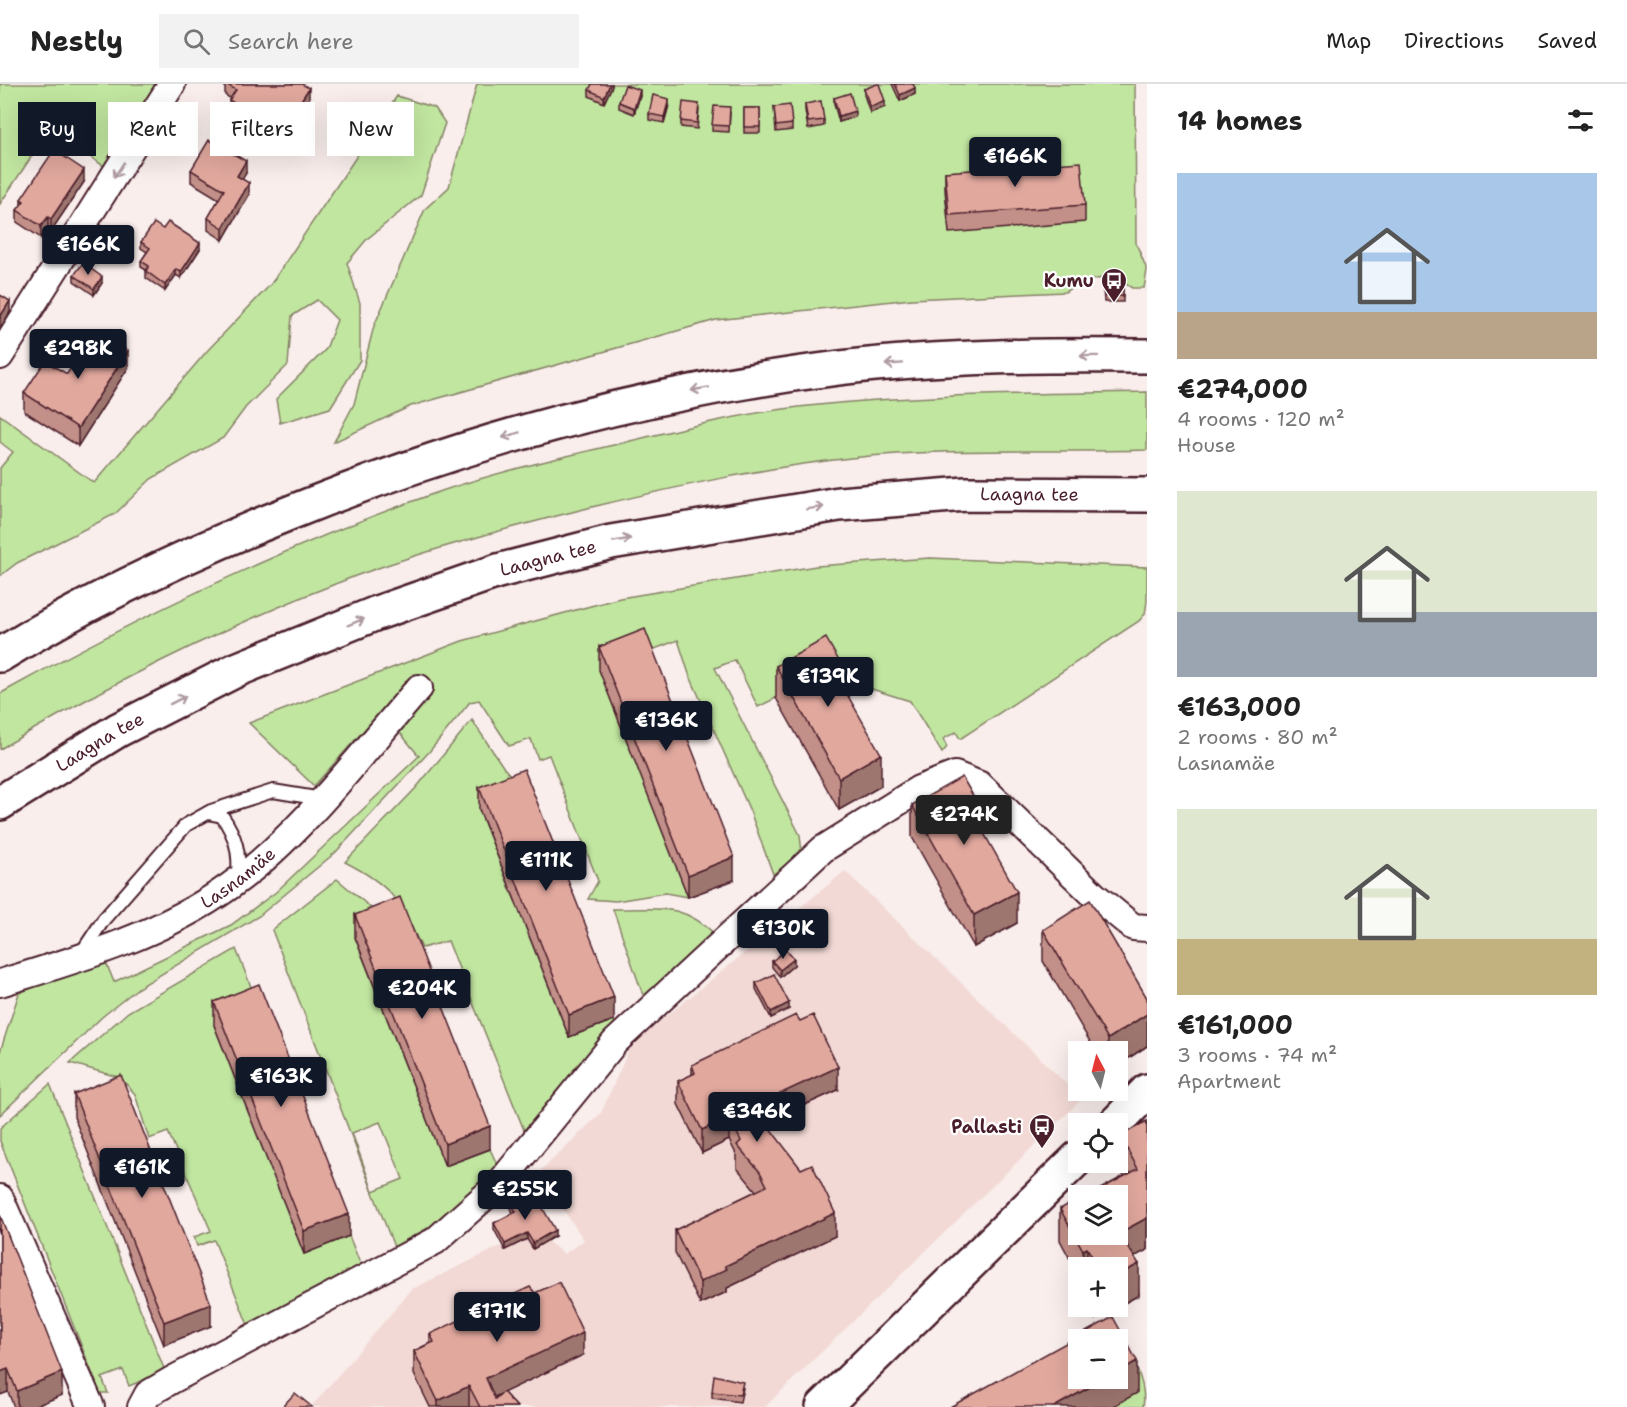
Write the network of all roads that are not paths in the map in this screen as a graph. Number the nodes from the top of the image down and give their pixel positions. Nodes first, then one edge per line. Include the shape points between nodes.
1 (171, 84) edge
2 (0, 356) edge
3 (1147, 356) edge
4 (1147, 495) edge
5 (0, 655) edge
6 (419, 688) dead end
7 (322, 799) junction
8 (0, 803) edge
9 (208, 813) junction
10 (238, 880) junction
11 (1147, 928) edge
12 (77, 960) junction
13 (0, 983) edge
14 (1147, 1091) edge
15 (1126, 1113) edge
16 (1068, 1168) edge
17 (0, 1198) edge
18 (91, 1407) edge
19 (141, 1407) edge
20 (823, 1407) edge

1 -> 2 street
3 -> 5 main road via 968,359 842,368 696,389 575,416 346,490 194,551 59,619
8 -> 4 main road, Laagna tee via 118,730 236,670 376,613 498,571 611,542 839,504 966,494
6 - 7 street, Lasnamäe
7 - 9 lane via 273,791
7 - 10 street, Lasnamäe
9 - 10 lane via 222,816 232,832 238,851
9 - 12 lane via 186,825 139,877
10 - 12 street, Lasnamäe via 158,928
11 - 19 street via 1133,927 1094,895 980,784 955,775 919,789 823,849 615,1042 500,1183 435,1241 172,1380 148,1394
12 - 13 street, Lasnamäe
14 - 15 main road
16 - 20 main road
17 - 18 street

